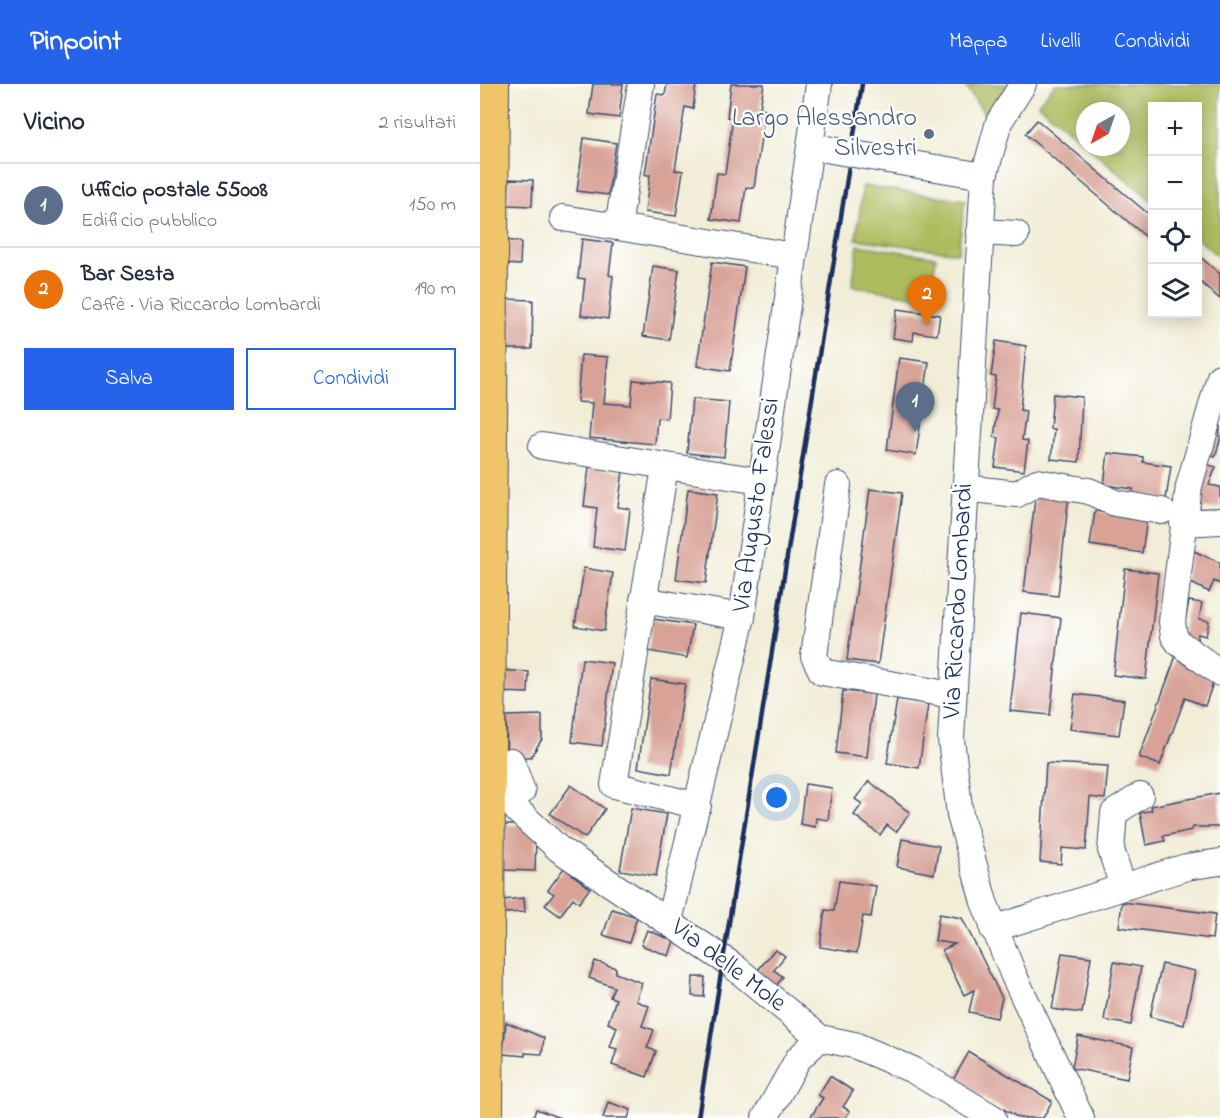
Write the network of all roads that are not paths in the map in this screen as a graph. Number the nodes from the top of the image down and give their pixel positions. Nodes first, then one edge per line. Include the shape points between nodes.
1 (493, 84) edge
2 (641, 84) edge
3 (819, 84) edge
4 (1023, 84) edge
5 (818, 148) junction
6 (984, 176) junction
7 (563, 218) dead end
8 (618, 227) junction
9 (980, 232) junction
10 (1016, 234) dead end
11 (793, 256) junction
12 (485, 274) edge
13 (1220, 377) edge
14 (542, 446) dead end
15 (665, 467) junction
16 (760, 481) junction
17 (838, 485) dead end
18 (965, 489) junction
19 (1172, 517) junction
20 (1220, 521) edge
21 (644, 600) junction
22 (742, 617) junction
23 (1220, 673) edge
24 (952, 694) junction
25 (500, 767) junction
26 (1140, 796) dead end
27 (698, 806) junction
28 (1220, 862) edge
29 (1124, 887) junction
30 (669, 921) junction
31 (993, 929) junction
32 (820, 1038) junction
33 (1078, 1114) edge
34 (984, 1116) edge
35 (487, 1118) edge
36 (765, 1118) edge

1 - 12 main road
2 - 8 street
3 - 5 street, Via Augusto Falessi
4 - 6 street, Via Riccardo Lombardi via 999,122
5 - 6 street, bridge
5 - 11 street, Via Augusto Falessi
6 - 9 street, Via Riccardo Lombardi
7 - 8 street
8 - 11 street
9 - 10 street
9 - 18 street, Via Riccardo Lombardi
11 - 16 street, Via Augusto Falessi
12 - 25 main road
13 - 19 street
14 - 15 street
15 - 16 street
15 - 21 street
16 - 22 street, Via Augusto Falessi
17 - 24 street via 814,656 817,666 822,672
18 - 19 street via 1017,494 1037,482 1089,491 1115,503
18 - 24 street, Via Riccardo Lombardi
19 - 20 street
19 - 23 street via 1174,636
21 - 22 street
21 - 27 street via 614,785
22 - 27 street, Via Augusto Falessi
24 - 31 street, Via Riccardo Lombardi via 951,739 960,815
25 - 30 street, Via delle Mole via 508,800 527,821 565,853
25 - 35 main road
26 - 29 street via 1114,813 1111,850
27 - 30 street, Via Augusto Falessi
28 - 29 street via 1186,867
29 - 31 street
30 - 32 street, Via delle Mole via 746,975
31 - 33 street, Via Riccardo Lombardi
32 - 34 street, Via delle Mole via 841,1041 897,1063
32 - 36 street via 798,1059

